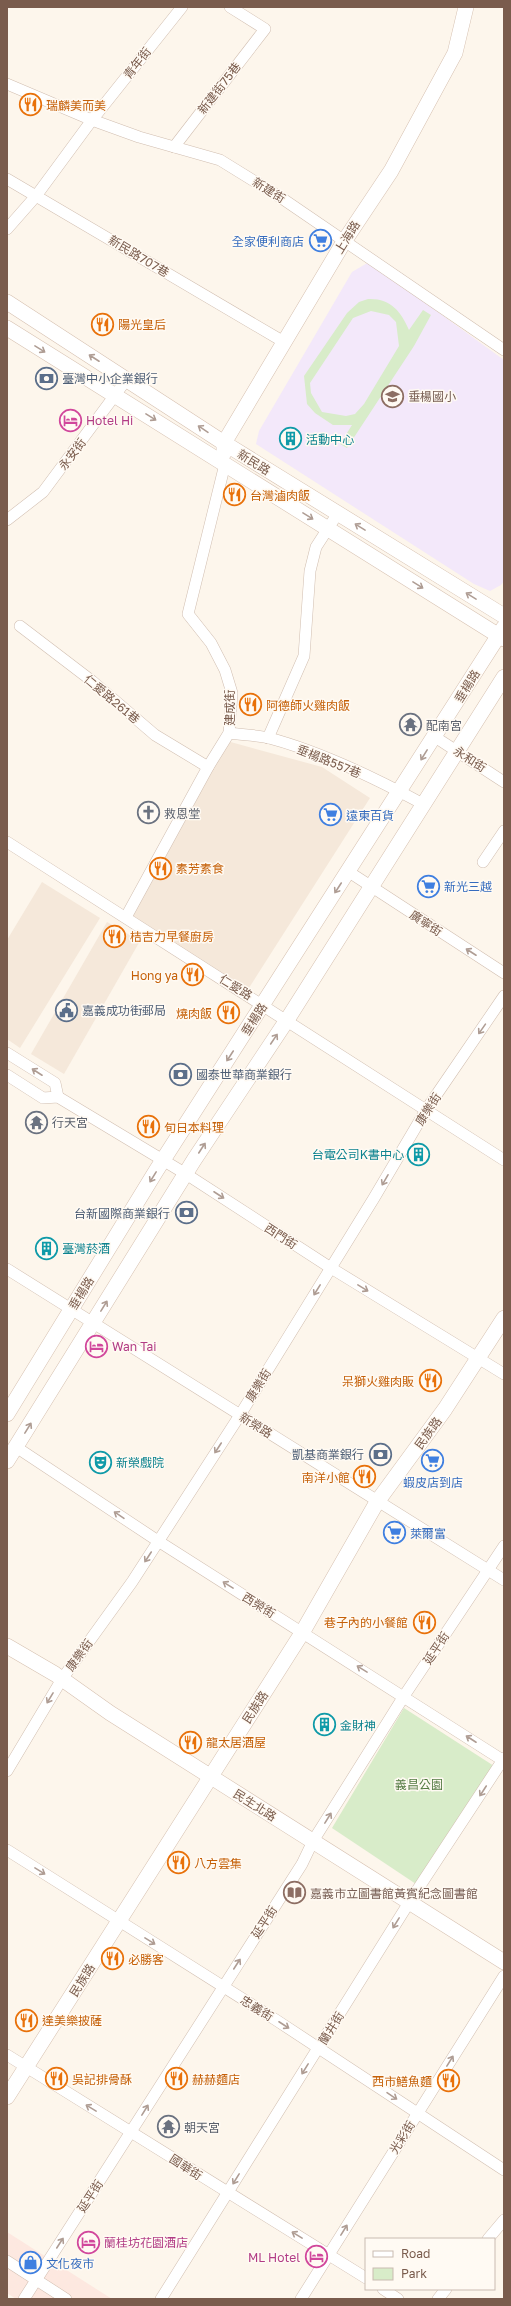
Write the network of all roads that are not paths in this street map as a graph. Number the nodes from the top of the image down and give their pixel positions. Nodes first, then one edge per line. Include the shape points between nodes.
1 (182, 7) edge
2 (230, 7) edge
3 (466, 7) edge
4 (7, 84) edge
5 (92, 120) junction
6 (174, 147) junction
7 (7, 179) edge
8 (36, 196) junction
9 (7, 229) edge
10 (345, 240) junction
11 (7, 302) edge
12 (7, 328) edge
13 (284, 342) junction
14 (504, 350) edge
15 (127, 378) junction
16 (116, 395) junction
17 (224, 443) junction
18 (225, 464) junction
19 (338, 513) junction
20 (7, 520) edge
21 (328, 528) junction
22 (504, 616) edge
23 (20, 626) dead end
24 (502, 634) edge
25 (504, 677) edge
26 (229, 733) junction
27 (435, 737) junction
28 (268, 738) junction
29 (457, 752) junction
30 (208, 767) junction
31 (504, 782) edge
32 (400, 792) junction
33 (423, 804) junction
34 (504, 831) edge
35 (7, 842) edge
36 (483, 862) dead end
37 (349, 872) junction
38 (371, 887) junction
39 (126, 917) junction
40 (504, 973) edge
41 (504, 996) edge
42 (263, 1004) junction
43 (287, 1020) junction
44 (7, 1052) edge
45 (7, 1075) edge
46 (58, 1097) junction
47 (426, 1110) junction
48 (504, 1160) edge
49 (163, 1161) junction
50 (186, 1174) junction
51 (331, 1268) junction
52 (7, 1269) edge
53 (71, 1309) junction
54 (504, 1318) edge
55 (94, 1323) junction
56 (479, 1357) junction
57 (504, 1374) edge
58 (7, 1414) edge
59 (240, 1415) junction
60 (16, 1447) junction
61 (7, 1461) edge
62 (377, 1502) junction
63 (158, 1541) junction
64 (504, 1546) edge
65 (488, 1570) junction
66 (504, 1580) edge
67 (302, 1633) junction
68 (7, 1646) edge
69 (62, 1679) junction
70 (404, 1696) junction
71 (504, 1760) edge
72 (7, 1771) edge
73 (210, 1776) junction
74 (313, 1842) junction
75 (7, 1850) edge
76 (410, 1901) junction
77 (119, 1921) junction
78 (504, 1962) edge
79 (504, 1976) edge
80 (222, 1987) junction
81 (318, 2048) junction
82 (7, 2055) edge
83 (27, 2068) junction
84 (7, 2097) edge
85 (417, 2113) junction
86 (131, 2132) junction
87 (504, 2170) edge
88 (227, 2193) junction
89 (504, 2220) edge
90 (489, 2238) edge
91 (329, 2254) junction
92 (7, 2261) edge
93 (365, 2277) edge
94 (36, 2280) junction
95 (384, 2290) edge
96 (445, 2290) edge
97 (24, 2299) edge
98 (66, 2299) edge
99 (161, 2299) edge
100 (301, 2299) edge
101 (398, 2299) edge
102 (438, 2299) edge

1 - 5 street, 青年街
2 - 6 street, 新建街75巷 via 265,30
3 - 10 street, 上海路 via 455,53 391,171
4 - 5 street, 新建街
5 - 6 street, 新建街
5 - 8 street
6 - 10 street, 新建街 via 220,160
7 - 8 street, 新民路707巷
8 - 9 street
8 - 13 street, 新民路707巷
10 - 13 street, 上海路
10 - 14 street, 新建街
15 -> 11 street, 新民路
12 -> 16 street, 新民路
13 - 17 street, 上海路
15 - 16 street, 永安街
17 -> 15 street, 新民路
16 -> 18 street, 新民路
16 - 20 street, 永安街 via 43,492
17 - 18 street
17 - 19 street, 新民路
18 -> 21 street, 新民路
18 - 26 street, 建成街 via 188,614 211,643 225,670 232,693
19 - 21 street
22 -> 19 street, 新民路
21 -> 24 street, 新民路
21 - 28 street via 316,547 310,571 304,656
23 - 30 street, 仁愛路261巷 via 92,681 155,735
24 - 27 street, 垂楊路
25 - 29 street
26 - 28 street, 垂楊路557巷
26 - 30 street, 建成街
27 - 29 street, 永和街
27 -> 32 street, 垂楊路
28 - 32 street, 垂楊路557巷 via 334,762
29 - 31 street, 永和街
29 - 33 street
30 - 39 street, 建成街
32 - 33 street, 垂楊路557巷
32 - 37 street, 垂楊路
33 - 38 street
34 - 36 street
35 - 39 street, 仁愛路
37 - 38 street, 廣寧街
37 -> 42 street, 垂楊路
40 -> 38 street, 廣寧街
38 - 43 street
39 - 42 street, 仁愛路
41 -> 47 street, 康樂街
42 - 43 street, 仁愛路
42 -> 49 street, 垂楊路
43 - 47 street, 仁愛路
50 -> 43 street
46 -> 44 street via 55,1083
45 - 46 street, 西門街 via 43,1098
46 - 49 street, 西門街
47 - 48 street, 仁愛路
47 -> 51 street, 康樂街
49 - 50 street, 西門街
49 -> 53 street, 垂楊路
50 -> 51 street, 西門街
55 -> 50 street
51 -> 56 street, 西門街
51 -> 59 street, 康樂街
52 - 53 street, 新榮路
53 - 55 street, 新榮路
53 - 58 street, 垂楊路
54 - 56 street, 民族路
55 - 59 street, 新榮路
60 -> 55 street
56 - 57 street, 西門街
56 - 62 street, 民族路 via 445,1409
59 - 62 street, 新榮路
59 -> 63 street, 康樂街
60 - 61 street
63 -> 60 street, 西榮街
62 - 65 street, 新榮路
62 - 67 street, 民族路
67 -> 63 street, 西榮街
63 -> 69 street, 康樂街 via 132,1582
64 - 65 street, 延平街
65 - 66 street, 新榮路
65 - 70 street, 延平街
70 -> 67 street, 西榮街
67 - 73 street, 民族路
68 - 69 street, 民生北路
69 -> 72 street, 康樂街
69 - 73 street, 民生北路 via 110,1713
71 -> 70 street, 西榮街
74 -> 70 street, 延平街
71 -> 76 street, 蘭井街
73 - 74 street, 民生北路
73 - 77 street, 民族路
74 - 76 street, 民生北路
80 -> 74 street, 延平街 via 302,1864
75 -> 77 street, 忠義街
76 - 78 street, 民生北路
76 -> 81 street, 蘭井街
77 -> 80 street, 忠義街
77 - 83 street, 民族路
85 -> 79 street, 光彩街
80 -> 81 street, 忠義街
86 -> 80 street, 延平街
81 -> 85 street, 忠義街
81 -> 88 street, 蘭井街
82 - 83 street, 國華街
83 - 84 street, 民族路
86 -> 83 street, 國華街
85 - 87 street, 忠義街
91 -> 85 street, 光彩街
86 - 88 street, 國華街
94 -> 86 street, 延平街
91 -> 88 street, 國華街
88 - 99 street, 蘭井街
89 - 90 street
91 - 93 street, 國華街
91 - 100 street, 光彩街
92 - 94 street
94 - 97 street, 延平街
94 - 98 street
95 - 101 street
96 - 102 street

